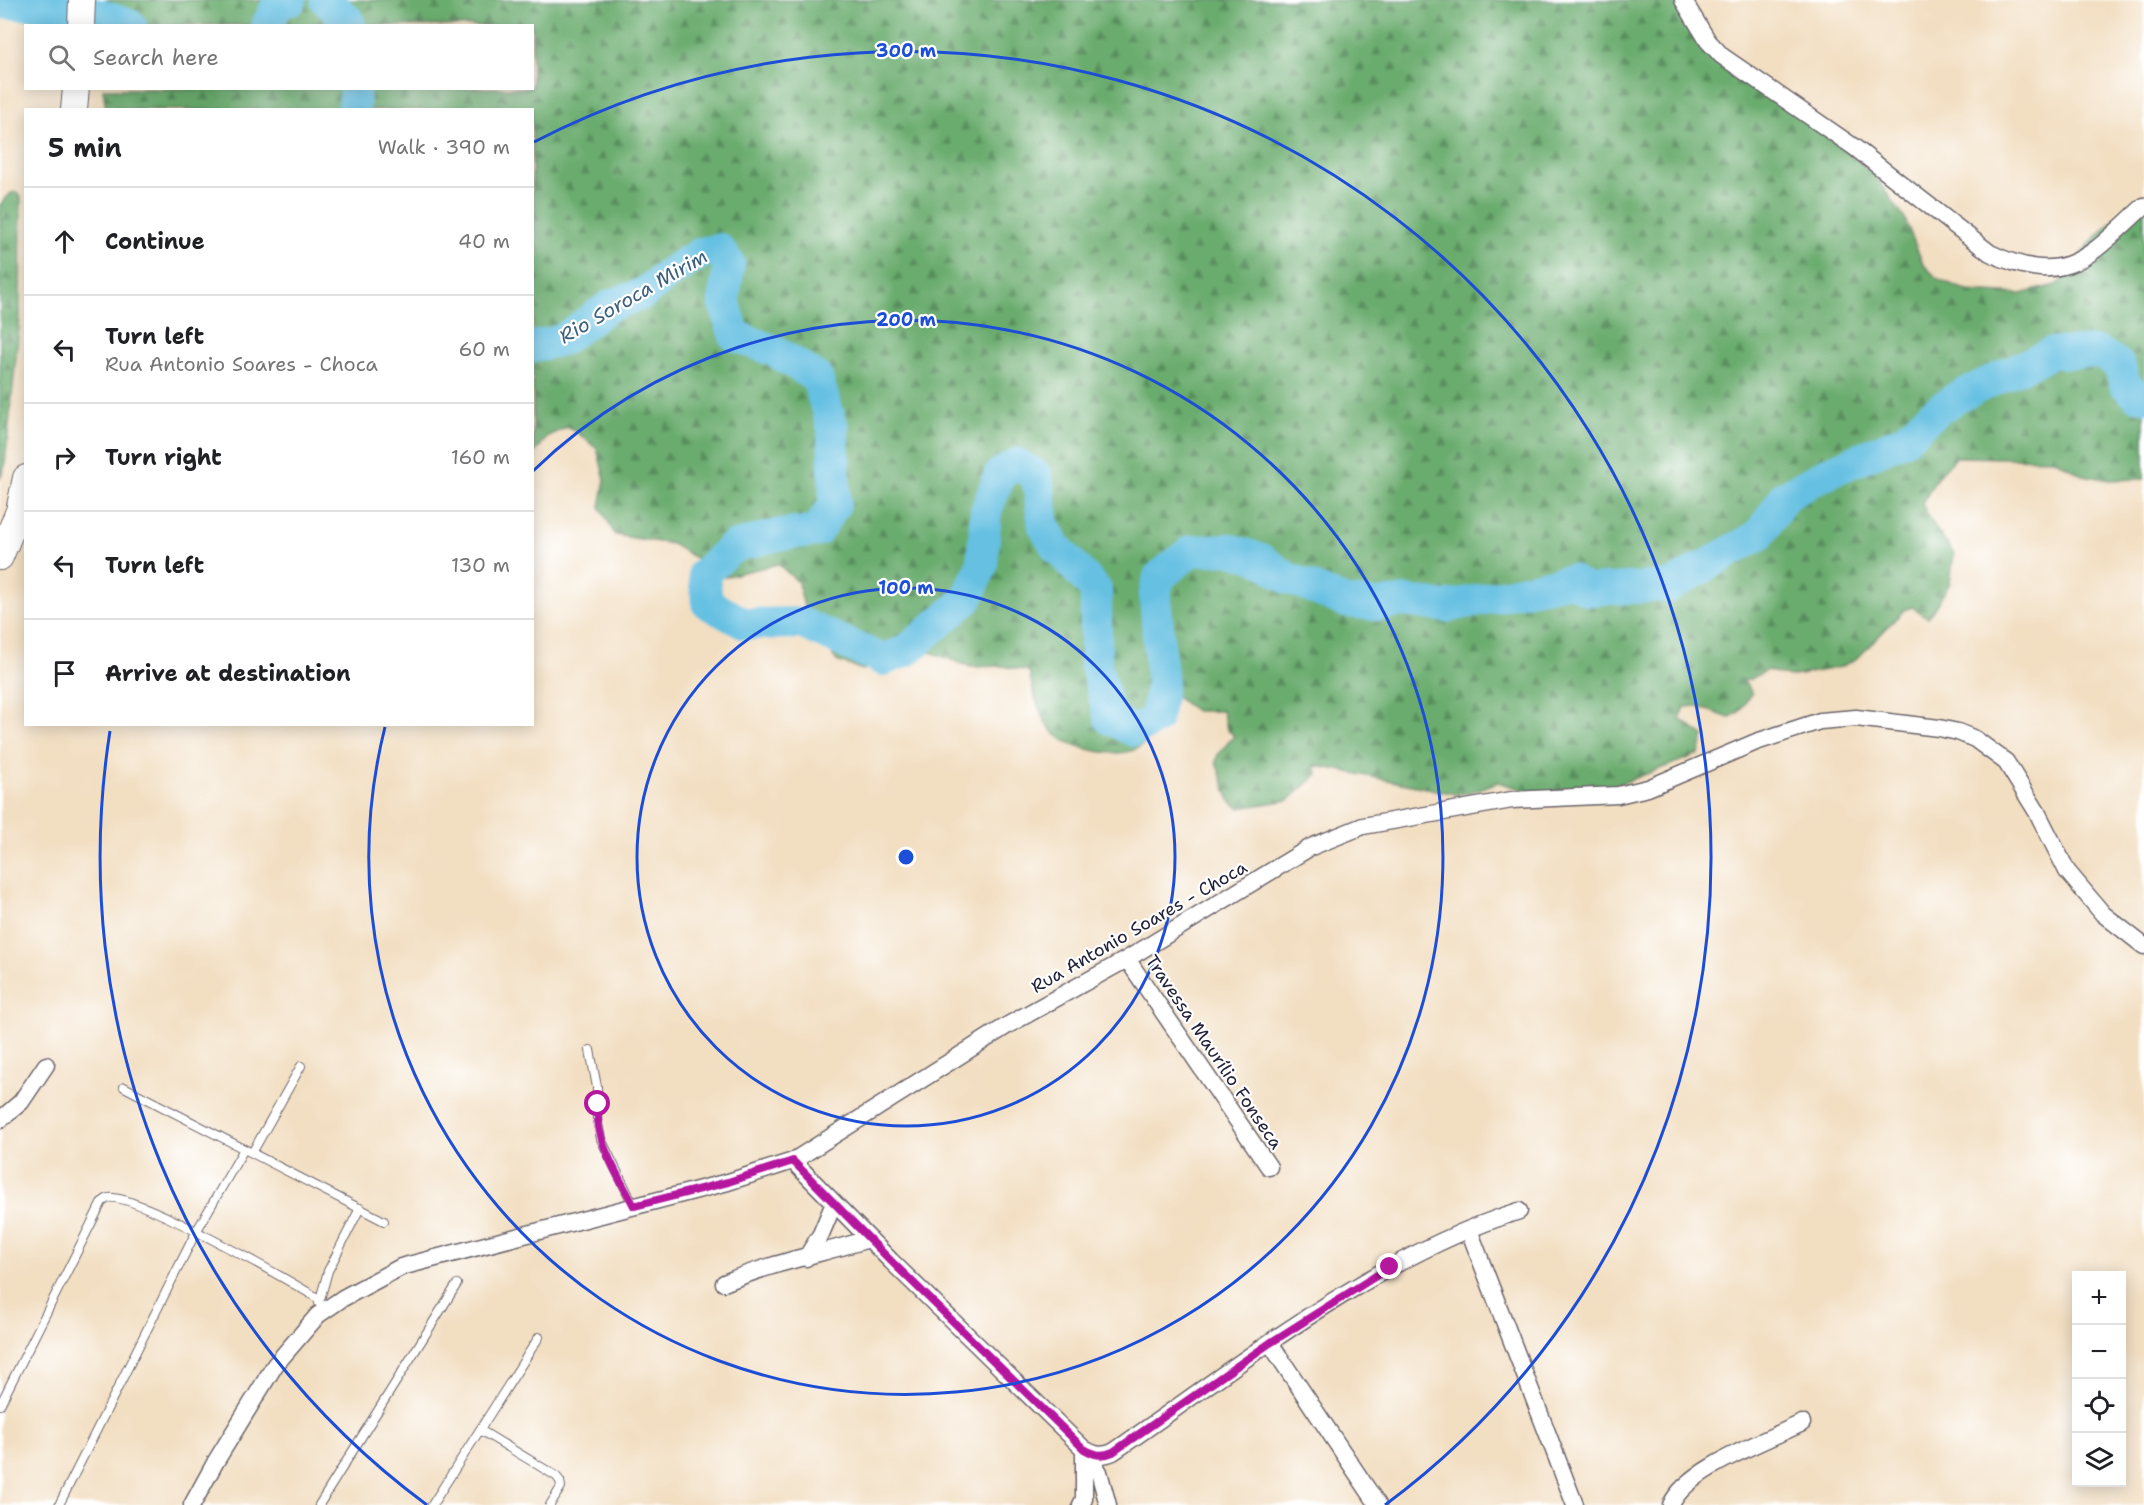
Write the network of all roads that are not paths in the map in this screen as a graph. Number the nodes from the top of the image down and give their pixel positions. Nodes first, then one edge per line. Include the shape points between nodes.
1 (82, 0) edge
2 (1683, 0) edge
3 (81, 24) edge
4 (2144, 206) edge
5 (24, 482) edge
6 (9, 513) edge
7 (0, 557) edge
8 (2144, 946) edge
9 (1127, 959) junction
10 (590, 1050) dead end
11 (46, 1065) dead end
12 (301, 1066) dead end
13 (124, 1087) dead end
14 (0, 1120) edge
15 (248, 1151) junction
16 (793, 1161) junction
17 (1269, 1167) dead end
18 (834, 1203) junction
19 (634, 1206) junction
20 (360, 1208) junction
21 (1519, 1211) dead end
22 (384, 1221) dead end
23 (1469, 1230) junction
24 (196, 1232) junction
25 (869, 1239) junction
26 (806, 1258) junction
27 (724, 1283) dead end
28 (457, 1284) dead end
29 (318, 1307) junction
30 (538, 1337) dead end
31 (1270, 1343) junction
32 (0, 1405) edge
33 (1802, 1423) dead end
34 (480, 1430) junction
35 (1084, 1449) junction
36 (59, 1505) edge
37 (192, 1505) edge
38 (319, 1505) edge
39 (432, 1505) edge
40 (550, 1505) edge
41 (1081, 1505) edge
42 (1108, 1505) edge
43 (1378, 1505) edge
44 (1575, 1505) edge
45 (1671, 1505) edge

1 - 3 main road
2 - 4 street via 1722,56 1854,147 1990,253 2037,269 2073,263 2094,252
5 - 6 main road
6 - 7 main road
8 - 9 street, Rua Antonio Soares - Choca via 2103,914 2067,871 2006,762 1991,749 1958,732 1856,718 1821,721 1767,738 1648,788 1618,795 1512,800 1363,826 1338,834
9 - 16 street, Rua Antonio Soares - Choca via 1008,1025
9 - 17 street, Travessa Maurílio Fonseca
10 - 19 lane via 602,1139
11 - 14 street via 21,1102
12 - 15 lane
13 - 15 lane
15 - 20 lane
15 - 24 lane
16 - 18 street
16 - 19 street, Rua Antonio Soares - Choca
18 - 25 street
18 - 26 street
19 - 29 street, Rua Antonio Soares - Choca via 401,1267
20 - 22 lane
20 - 29 lane via 328,1271
21 - 23 street
23 - 31 street via 1390,1267
23 - 44 street
24 - 29 lane via 264,1266
24 - 32 lane via 124,1199 114,1196 102,1202
24 - 36 lane
25 - 26 street
25 - 35 street
26 - 27 street via 762,1267
28 - 38 lane
29 - 37 street, Rua Antonio Soares - Choca via 275,1365
30 - 34 lane
31 - 35 street via 1113,1452 1103,1456
31 - 43 street
33 - 45 street via 1700,1473 1676,1494
34 - 39 lane
34 - 40 lane via 560,1481 561,1487
35 - 41 street
35 - 42 street via 1099,1472

